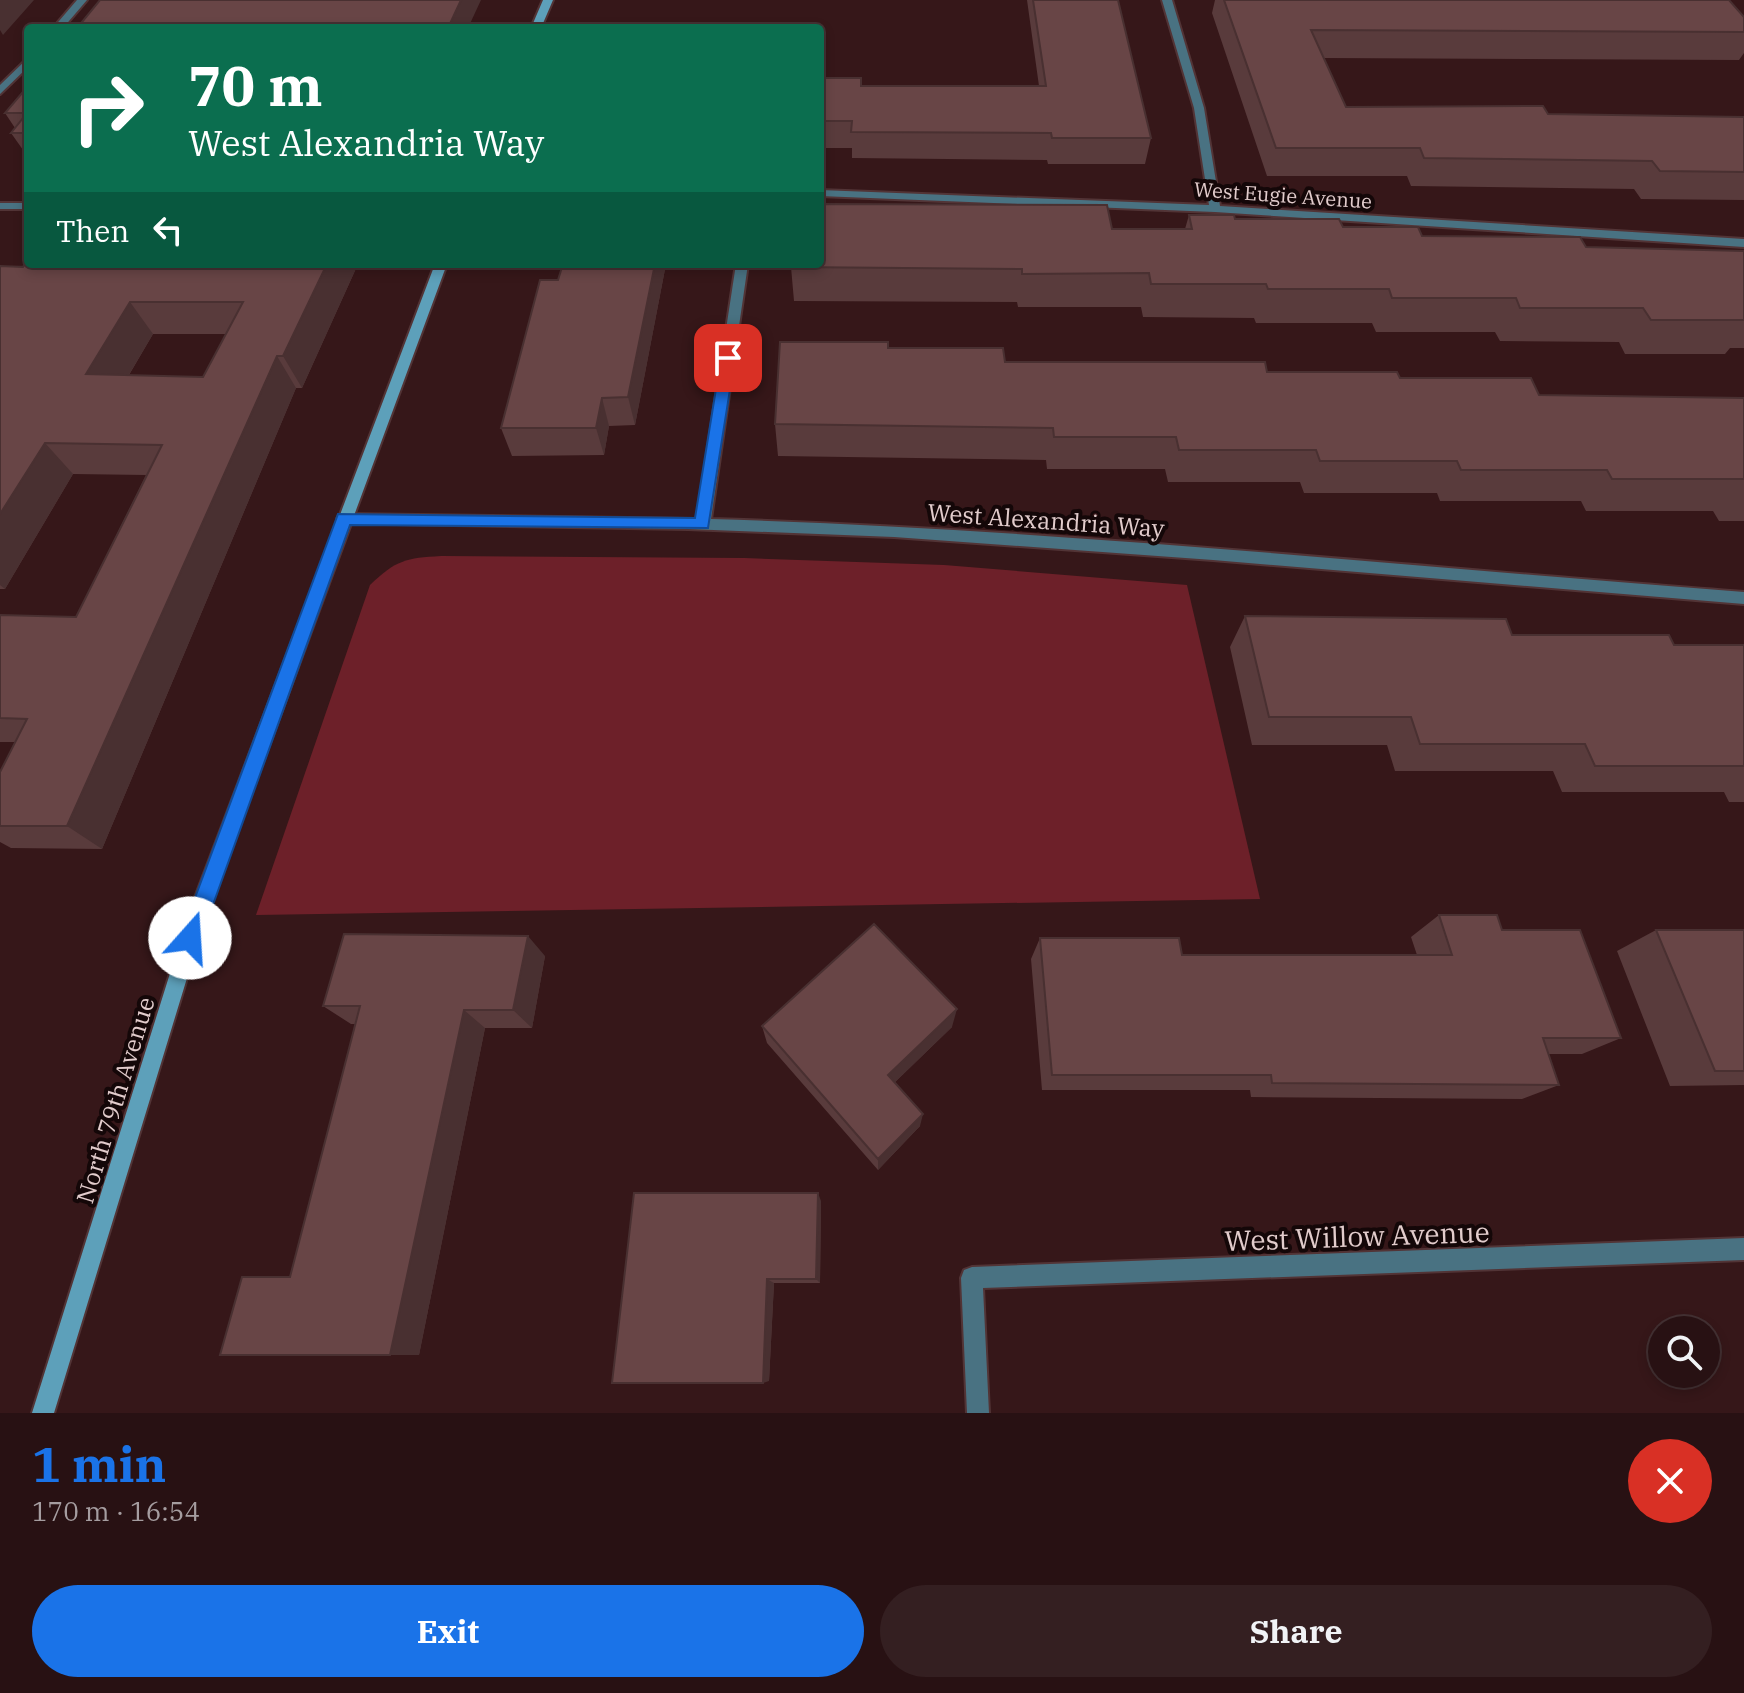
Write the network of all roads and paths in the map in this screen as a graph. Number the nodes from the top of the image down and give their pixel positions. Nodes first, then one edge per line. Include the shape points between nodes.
1 (82, 0) edge
2 (548, 0) edge
3 (1167, 0) edge
4 (61, 24) edge
5 (538, 24) edge
6 (24, 65) edge
7 (0, 78) edge
8 (12, 78) junction
9 (0, 91) edge
10 (824, 193) edge
11 (0, 206) edge
12 (24, 206) edge
13 (1215, 209) junction
14 (1744, 243) edge
15 (439, 268) edge
16 (741, 268) edge
17 (344, 519) junction
18 (703, 524) junction
19 (1744, 598) edge
20 (1744, 1249) edge
21 (43, 1413) edge
22 (978, 1413) edge

1 - 4 street
2 - 5 street
3 - 13 street via 1199,108
6 - 8 street
7 - 8 street
8 - 9 street
10 - 13 street, West Eugie Avenue
11 - 12 street
13 - 14 street, West Eugie Avenue
15 - 17 street, North 79th Avenue
16 - 18 street
17 - 18 street, West Alexandria Way
17 - 21 street, North 79th Avenue via 197,916
18 - 19 street, West Alexandria Way via 1075,543
20 - 22 street, West Willow Avenue via 972,1278

